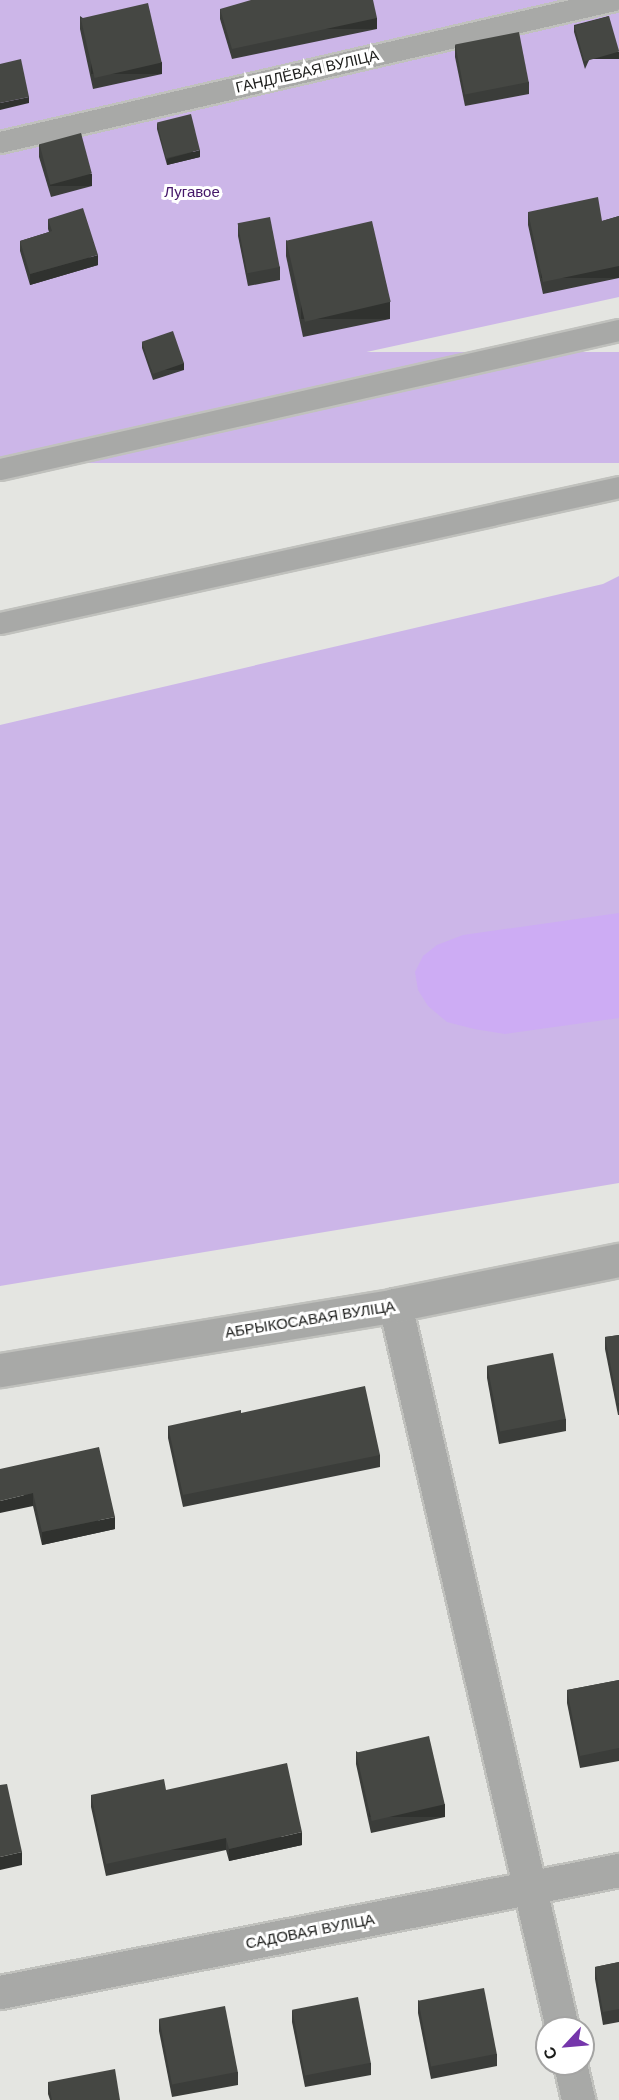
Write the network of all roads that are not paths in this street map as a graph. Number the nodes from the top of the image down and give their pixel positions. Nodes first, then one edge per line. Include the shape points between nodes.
1 (614, 0) edge
2 (0, 142) edge
3 (619, 330) edge
4 (0, 469) edge
5 (619, 488) edge
6 (0, 623) edge
7 (619, 1260) edge
8 (395, 1305) junction
9 (0, 1370) edge
10 (619, 1870) edge
11 (531, 1888) junction
12 (0, 1992) edge
13 (559, 2016) edge
14 (573, 2076) edge
15 (578, 2100) edge

1 - 2 lane, ГАНДЛЁВАЯ ВУЛІЦА
3 - 4 lane
5 - 6 lane
7 - 8 street, АБРЫКОСАВАЯ ВУЛІЦА
8 - 9 street, АБРЫКОСАВАЯ ВУЛІЦА
8 - 11 street
10 - 11 street, САДОВАЯ ВУЛІЦА
11 - 12 street, САДОВАЯ ВУЛІЦА
11 - 13 street
14 - 15 street

